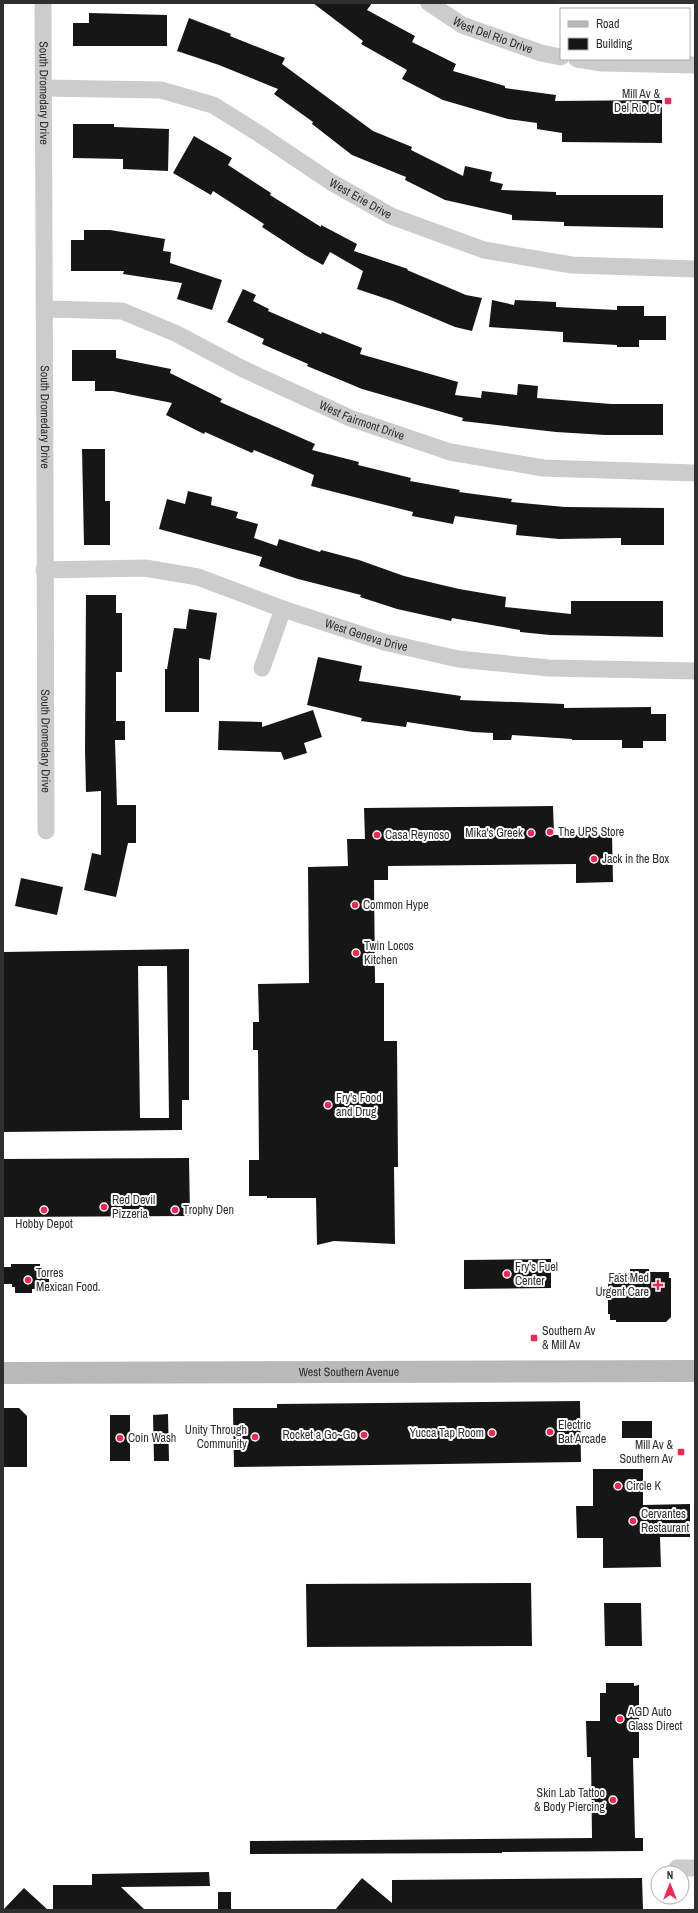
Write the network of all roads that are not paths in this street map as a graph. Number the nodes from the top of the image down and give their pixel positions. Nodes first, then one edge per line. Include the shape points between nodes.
1 (43, 3) edge
2 (429, 3) edge
3 (560, 57) edge
4 (582, 60) edge
5 (695, 65) edge
6 (44, 88) junction
7 (695, 269) edge
8 (46, 309) junction
9 (695, 473) edge
10 (44, 570) junction
11 (283, 609) junction
12 (262, 668) dead end
13 (695, 671) edge
14 (46, 831) dead end
15 (695, 1371) edge
16 (3, 1373) edge

1 - 6 street, South Dromedary Drive
2 - 3 street, West Del Rio Drive via 462,25 541,54
4 - 5 street via 602,63
6 - 7 street, West Erie Drive via 162,90 213,105 330,182 391,216 484,250 572,265
6 - 8 street, South Dromedary Drive
8 - 9 street, West Fairmont Drive via 122,311 175,333 243,369 350,418 450,452 543,468
8 - 10 street, South Dromedary Drive
10 - 11 street, West Geneva Drive via 145,568 198,577
10 - 14 street, South Dromedary Drive
11 - 12 street
11 - 13 street, West Geneva Drive via 384,642 458,659 549,668
15 - 16 main road, West Southern Avenue

